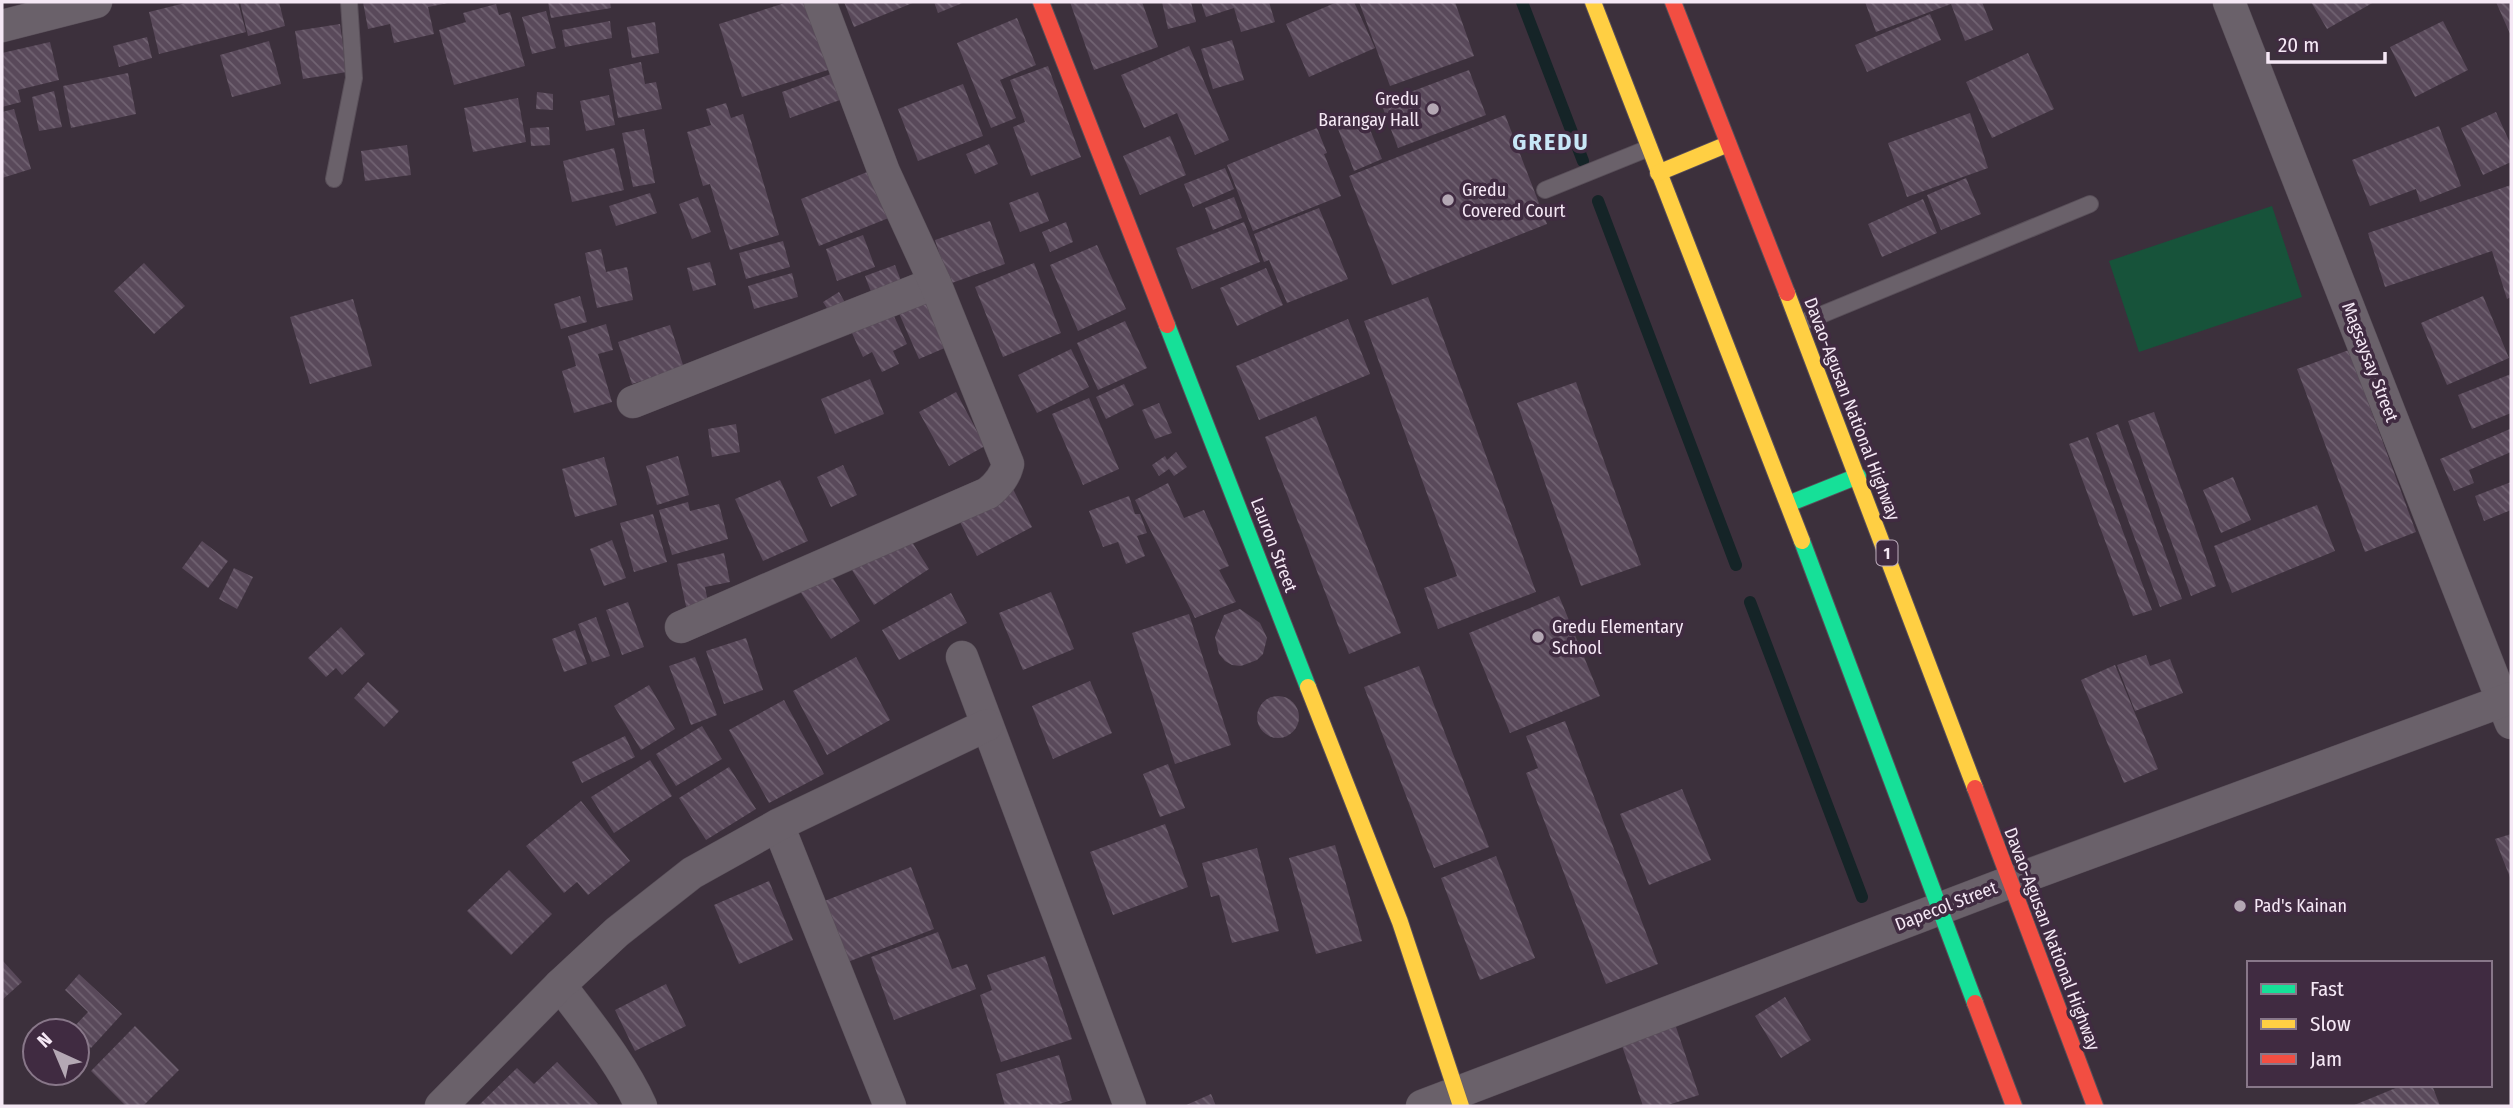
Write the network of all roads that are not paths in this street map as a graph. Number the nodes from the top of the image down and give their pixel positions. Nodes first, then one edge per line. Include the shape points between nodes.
1 (96, 2) edge
2 (349, 2) edge
3 (820, 2) edge
4 (1041, 2) edge
5 (1593, 2) edge
6 (1673, 2) edge
7 (2229, 2) edge
8 (2, 26) edge
9 (1728, 144) junction
10 (1649, 148) junction
11 (1658, 173) junction
12 (334, 180) dead end
13 (1545, 190) dead end
14 (2090, 204) dead end
15 (935, 284) junction
16 (1799, 324) junction
17 (633, 402) dead end
18 (1858, 476) junction
19 (1788, 504) junction
20 (681, 627) dead end
21 (962, 657) dead end
22 (2509, 707) edge
23 (987, 725) junction
24 (778, 825) junction
25 (2010, 882) junction
26 (1939, 909) junction
27 (560, 985) junction
28 (1459, 1100) edge
29 (441, 1106) edge
30 (641, 1106) edge
31 (890, 1106) edge
32 (1130, 1106) edge
33 (1422, 1106) edge
34 (2014, 1106) edge
35 (2095, 1106) edge

1 - 8 street
2 - 12 lane via 354,78
3 - 15 street via 884,172
4 - 28 main road, Lauron Street via 1400,922
5 - 10 main road
6 - 9 main road, Davao-Agusan National Highway / 1
7 - 22 street, Magsaysay Street
9 - 11 main road
9 - 16 main road, Davao-Agusan National Highway / 1
10 - 11 main road
10 - 13 lane
11 - 19 main road
14 - 16 lane
15 - 17 street
15 - 20 street via 1008,464 1003,478 988,493
16 - 18 main road, Davao-Agusan National Highway / 1
18 - 19 main road
18 - 25 main road, Davao-Agusan National Highway / 1
19 - 26 main road
21 - 23 street
22 - 25 street, Dapecol Street
23 - 24 street
23 - 32 street
24 - 27 street via 692,873 617,932
24 - 31 street
25 - 26 street, Dapecol Street
25 - 35 main road, Davao-Agusan National Highway / 1
26 - 28 street, Dapecol Street
26 - 34 main road
27 - 29 street
27 - 30 street
28 - 33 street, Dapecol Street

